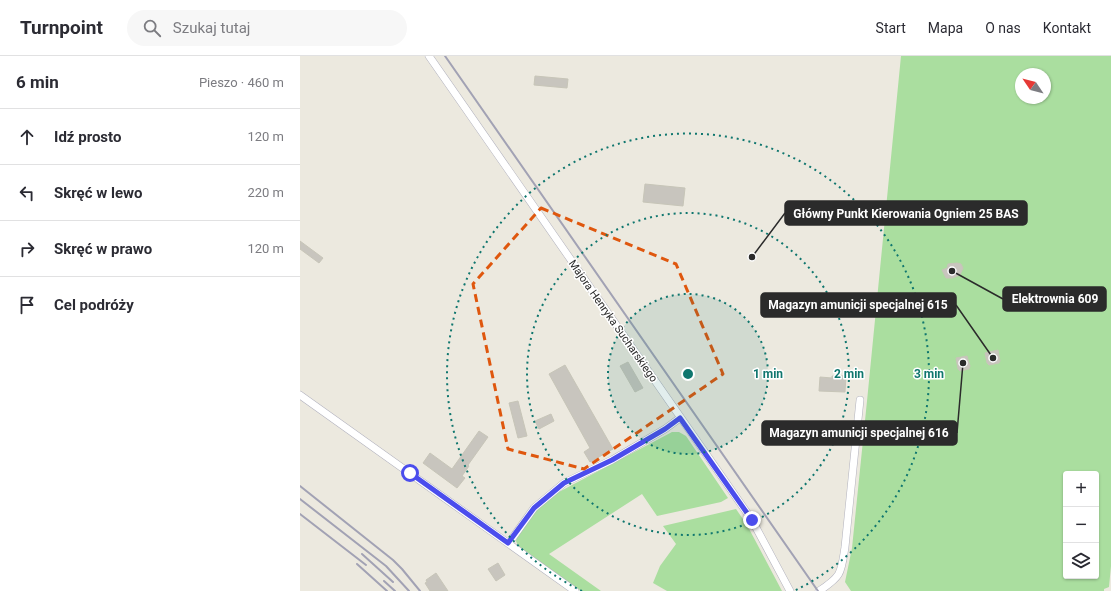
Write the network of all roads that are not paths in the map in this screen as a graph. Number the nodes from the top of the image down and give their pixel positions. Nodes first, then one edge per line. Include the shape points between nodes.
1 (429, 56) edge
2 (300, 395) edge
3 (860, 400) dead end
4 (680, 418) junction
5 (508, 543) junction
6 (575, 591) edge
7 (790, 591) edge
8 (819, 591) edge

1 - 4 street, Majora Henryka Sucharskiego
2 - 5 street
3 - 8 street via 842,567 835,581
4 - 5 street via 612,460 564,483 534,508
4 - 7 street, Majora Henryka Sucharskiego via 752,520
5 - 6 street

